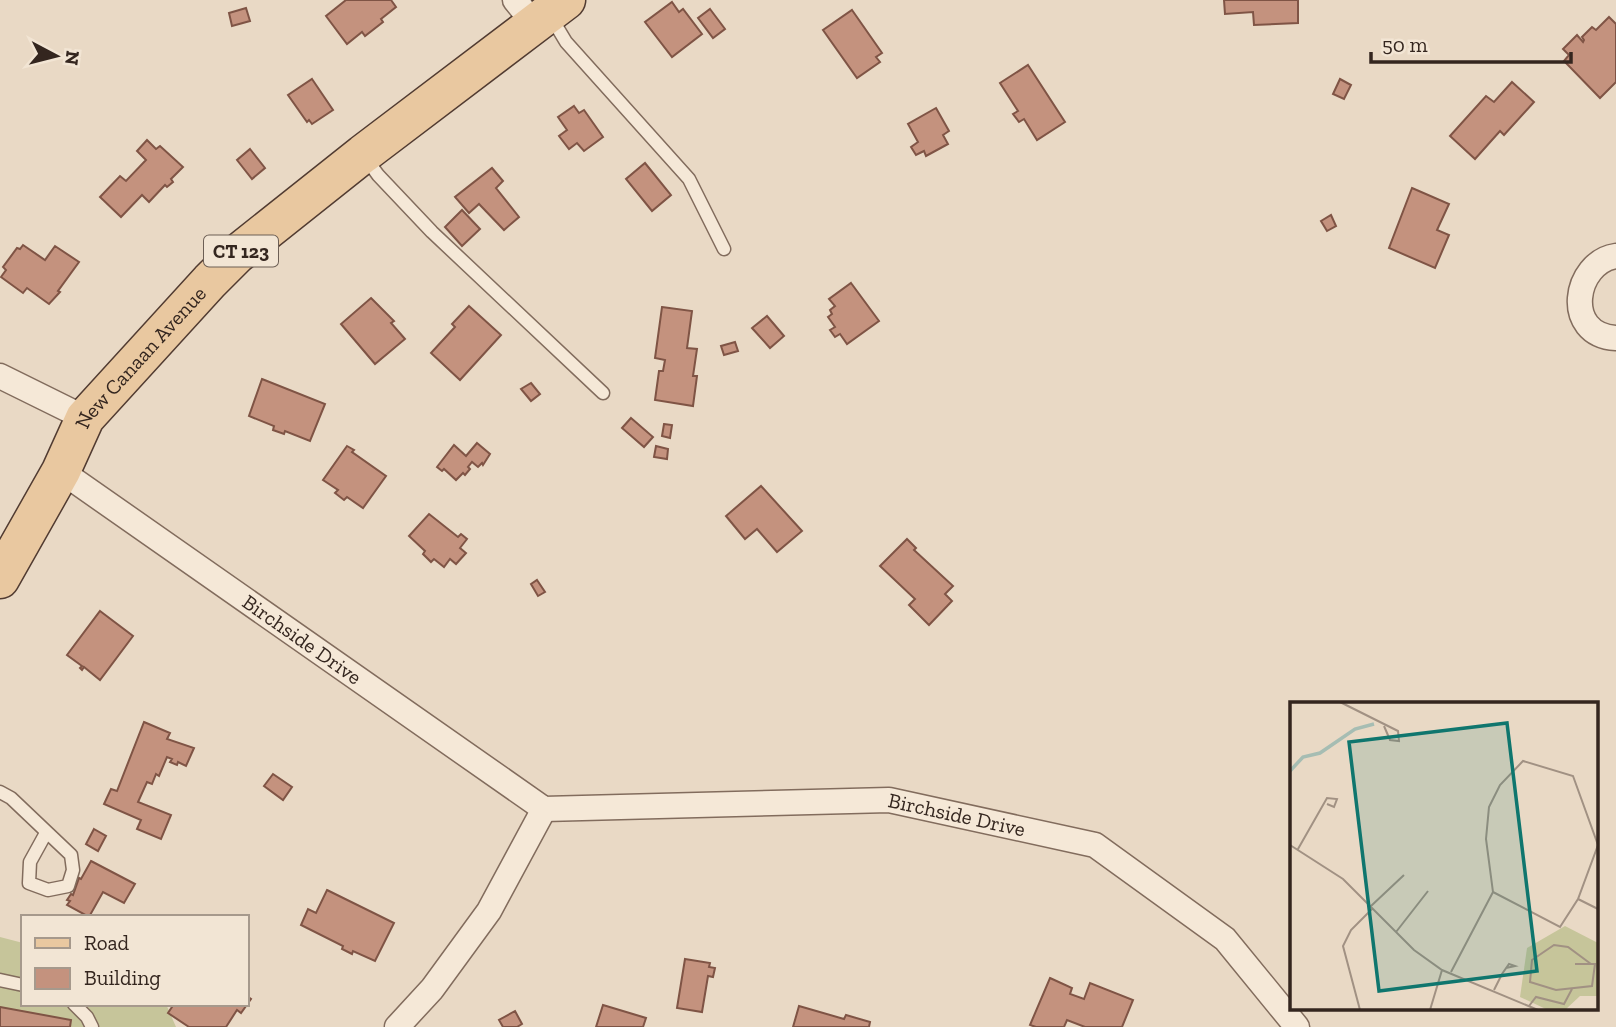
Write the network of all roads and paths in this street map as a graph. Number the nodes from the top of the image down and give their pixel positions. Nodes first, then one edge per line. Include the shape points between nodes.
1 (541, 10) edge
2 (363, 154) junction
3 (724, 249) dead end
4 (1616, 256) edge
5 (1616, 338) edge
6 (0, 376) edge
7 (603, 393) dead end
8 (85, 418) junction
9 (61, 471) junction
10 (0, 579) edge
11 (0, 792) edge
12 (544, 809) junction
13 (46, 833) junction
14 (0, 980) edge
15 (21, 985) edge
16 (76, 1006) edge
17 (92, 1027) edge
18 (397, 1027) edge
19 (1297, 1027) edge

1 - 2 main road, New Canaan Avenue / CT 123
1 - 3 lane via 689,179
2 - 7 lane via 432,232
2 - 8 main road, New Canaan Avenue / CT 123 via 236,255
4 - 5 street via 1588,274 1580,306 1583,322 1592,331
6 - 8 street
8 - 9 main road, New Canaan Avenue / CT 123
9 - 10 main road, New Canaan Avenue / CT 123
9 - 12 street, Birchside Drive
11 - 13 lane
12 - 18 street via 489,911 432,989
12 - 19 street, Birchside Drive via 889,800 1094,845 1225,939
13 - 13 lane via 71,855 73,870 68,886 48,891 29,883 30,862
14 - 15 lane
16 - 17 lane

